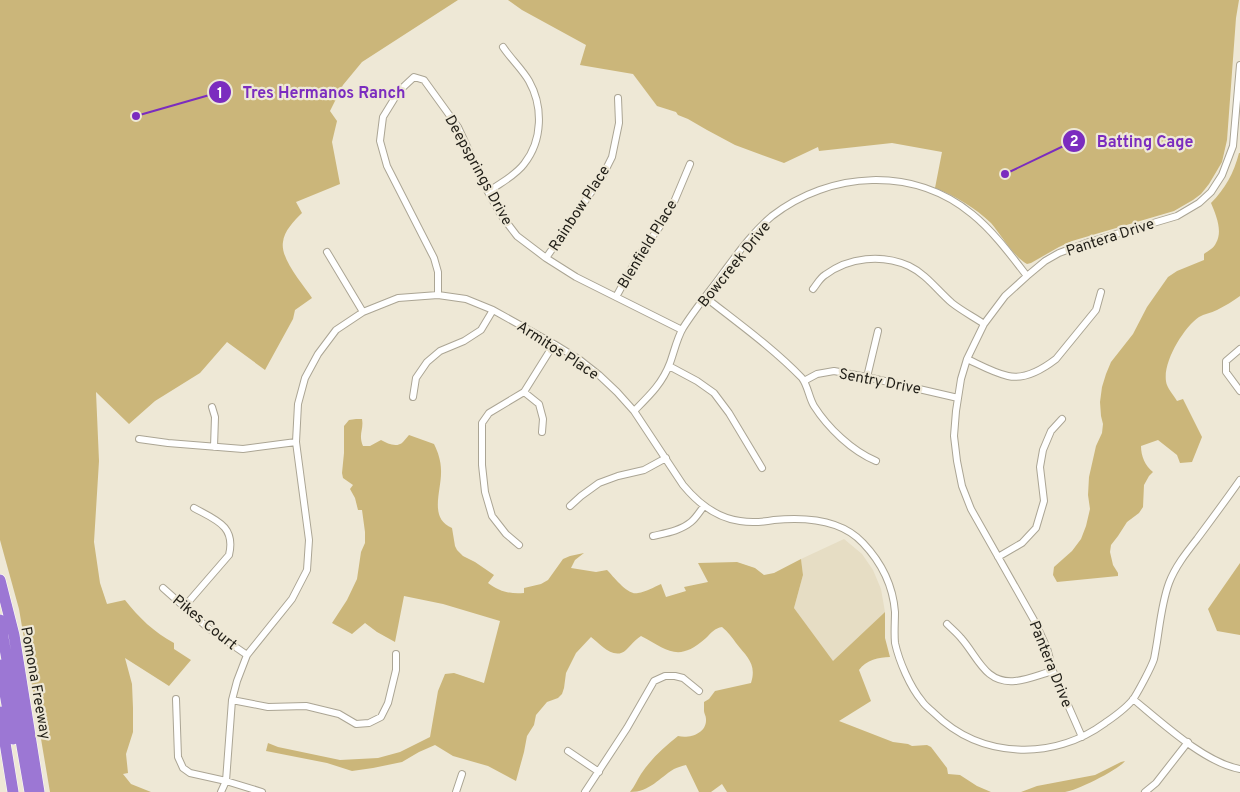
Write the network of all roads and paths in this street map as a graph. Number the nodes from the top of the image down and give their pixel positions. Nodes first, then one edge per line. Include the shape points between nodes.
1 (503, 48) dead end
2 (1240, 65) edge
3 (618, 98) dead end
4 (690, 164) dead end
5 (488, 192) junction
6 (327, 252) dead end
7 (546, 258) junction
8 (1027, 276) junction
9 (813, 289) dead end
10 (1100, 292) dead end
11 (438, 295) junction
12 (616, 296) junction
13 (705, 298) junction
14 (493, 310) junction
15 (363, 312) junction
16 (984, 324) junction
17 (682, 330) junction
18 (878, 332) dead end
19 (554, 344) junction
20 (1240, 349) edge
21 (967, 359) junction
22 (669, 366) junction
23 (867, 377) junction
24 (804, 381) junction
25 (524, 392) junction
26 (1240, 392) edge
27 (413, 397) dead end
28 (958, 398) junction
29 (212, 407) dead end
30 (634, 411) junction
31 (1062, 419) dead end
32 (542, 432) dead end
33 (139, 439) dead end
34 (296, 442) junction
35 (214, 447) junction
36 (666, 458) junction
37 (876, 461) dead end
38 (762, 468) dead end
39 (1240, 480) edge
40 (570, 506) dead end
41 (704, 506) junction
42 (194, 508) dead end
43 (653, 536) dead end
44 (519, 545) dead end
45 (998, 557) junction
46 (0, 580) edge
47 (163, 588) dead end
48 (184, 607) junction
49 (0, 620) edge
50 (947, 624) dead end
51 (396, 654) dead end
52 (247, 655) junction
53 (0, 665) edge
54 (1053, 671) junction
55 (699, 691) dead end
56 (176, 699) dead end
57 (1133, 699) junction
58 (232, 700) junction
59 (0, 712) edge
60 (1082, 737) junction
61 (1188, 742) junction
62 (568, 752) dead end
63 (1240, 769) edge
64 (599, 772) junction
65 (462, 774) dead end
66 (226, 781) junction
67 (14, 792) edge
68 (22, 792) edge
69 (30, 792) edge
70 (39, 792) edge
71 (221, 792) edge
72 (262, 792) edge
73 (456, 792) edge
74 (584, 792) edge
75 (1145, 792) edge

1 - 5 street via 536,95 540,124 524,164
2 - 8 street, Pantera Drive via 1233,146 1222,175 1206,198 1177,216 1059,253
3 - 7 street, Rainbow Place via 619,122 609,163
4 - 12 street, Blenfield Place via 662,225 646,244
5 - 7 street, Deepsprings Drive via 517,236
5 - 11 street, Deepsprings Drive via 458,127 424,80 414,77 399,91 383,117 380,141 387,166 434,258
6 - 15 street
7 - 12 street, Deepsprings Drive
8 - 13 street, Bowcreek Drive via 988,229 955,203 914,185 895,181 852,181 808,194 772,216 745,244
8 - 16 street, Pantera Drive
9 - 16 street via 824,275 854,260 891,260 910,266 954,305
10 - 21 street via 1096,310 1048,365 1023,376 1009,376
11 - 14 street, Armitos Place via 466,299
11 - 15 street, Armitos Place via 398,298
12 - 17 street, Deepsprings Drive
13 - 17 street, Bowcreek Drive
13 - 24 street via 785,360
14 - 19 street, Armitos Place
14 - 27 street via 481,330 440,351 427,362 416,378
15 - 34 street, Armitos Place via 336,330 305,378 298,404
16 - 21 street, Pantera Drive
17 - 22 street, Bowcreek Drive
18 - 23 street
19 - 25 street
19 - 30 street, Armitos Place via 599,375
20 - 26 street via 1226,361 1226,372
21 - 28 street, Pantera Drive
22 - 30 street, Bowcreek Drive via 654,391
22 - 38 street via 714,393
23 - 24 street, Sentry Drive via 834,371 817,374
23 - 28 street, Sentry Drive
24 - 37 street via 813,404 827,424 866,457
25 - 32 street via 539,404
25 - 44 street via 489,413 482,423 482,465 492,516
28 - 45 street, Pantera Drive via 954,436 962,486
29 - 35 street
30 - 36 street, Armitos Place
31 - 45 street via 1051,431 1043,450 1040,467 1044,501 1036,528 1022,543
33 - 35 street
34 - 35 street via 244,449
34 - 52 street, Armitos Place via 309,540 306,570 292,599
36 - 40 street via 644,470 599,483
36 - 41 street, Armitos Place via 683,485
39 - 57 street, Armitos Place via 1177,566 1168,584 1154,660
41 - 43 street via 692,521 680,529
41 - 60 street, Armitos Place via 739,521 825,521 862,541 889,582 895,610 896,643 906,676 922,702 964,736 1015,749 1061,746
42 - 48 street via 221,523 232,545 230,556
45 - 54 street, Pantera Drive via 1036,622
46 - 70 highway, Pomona Freeway via 14,635
47 - 48 street, Pikes Court
48 - 52 street, Pikes Court
49 - 69 highway
50 - 54 street via 989,674 1000,681 1016,681
51 - 58 street via 396,670 388,703 381,716 369,723 356,724 339,714 306,706 268,707
52 - 58 street, Armitos Place
53 - 68 highway
54 - 60 street, Pantera Drive
55 - 64 street via 683,678 675,676 654,681
56 - 66 street via 178,757 183,768 190,773
57 - 60 street, Armitos Place via 1120,713
57 - 61 street
58 - 66 street, Armitos Place
59 - 67 highway
61 - 63 street via 1215,761
61 - 75 street
62 - 64 street
64 - 74 street
65 - 73 street
66 - 71 street, Armitos Place
66 - 72 street

